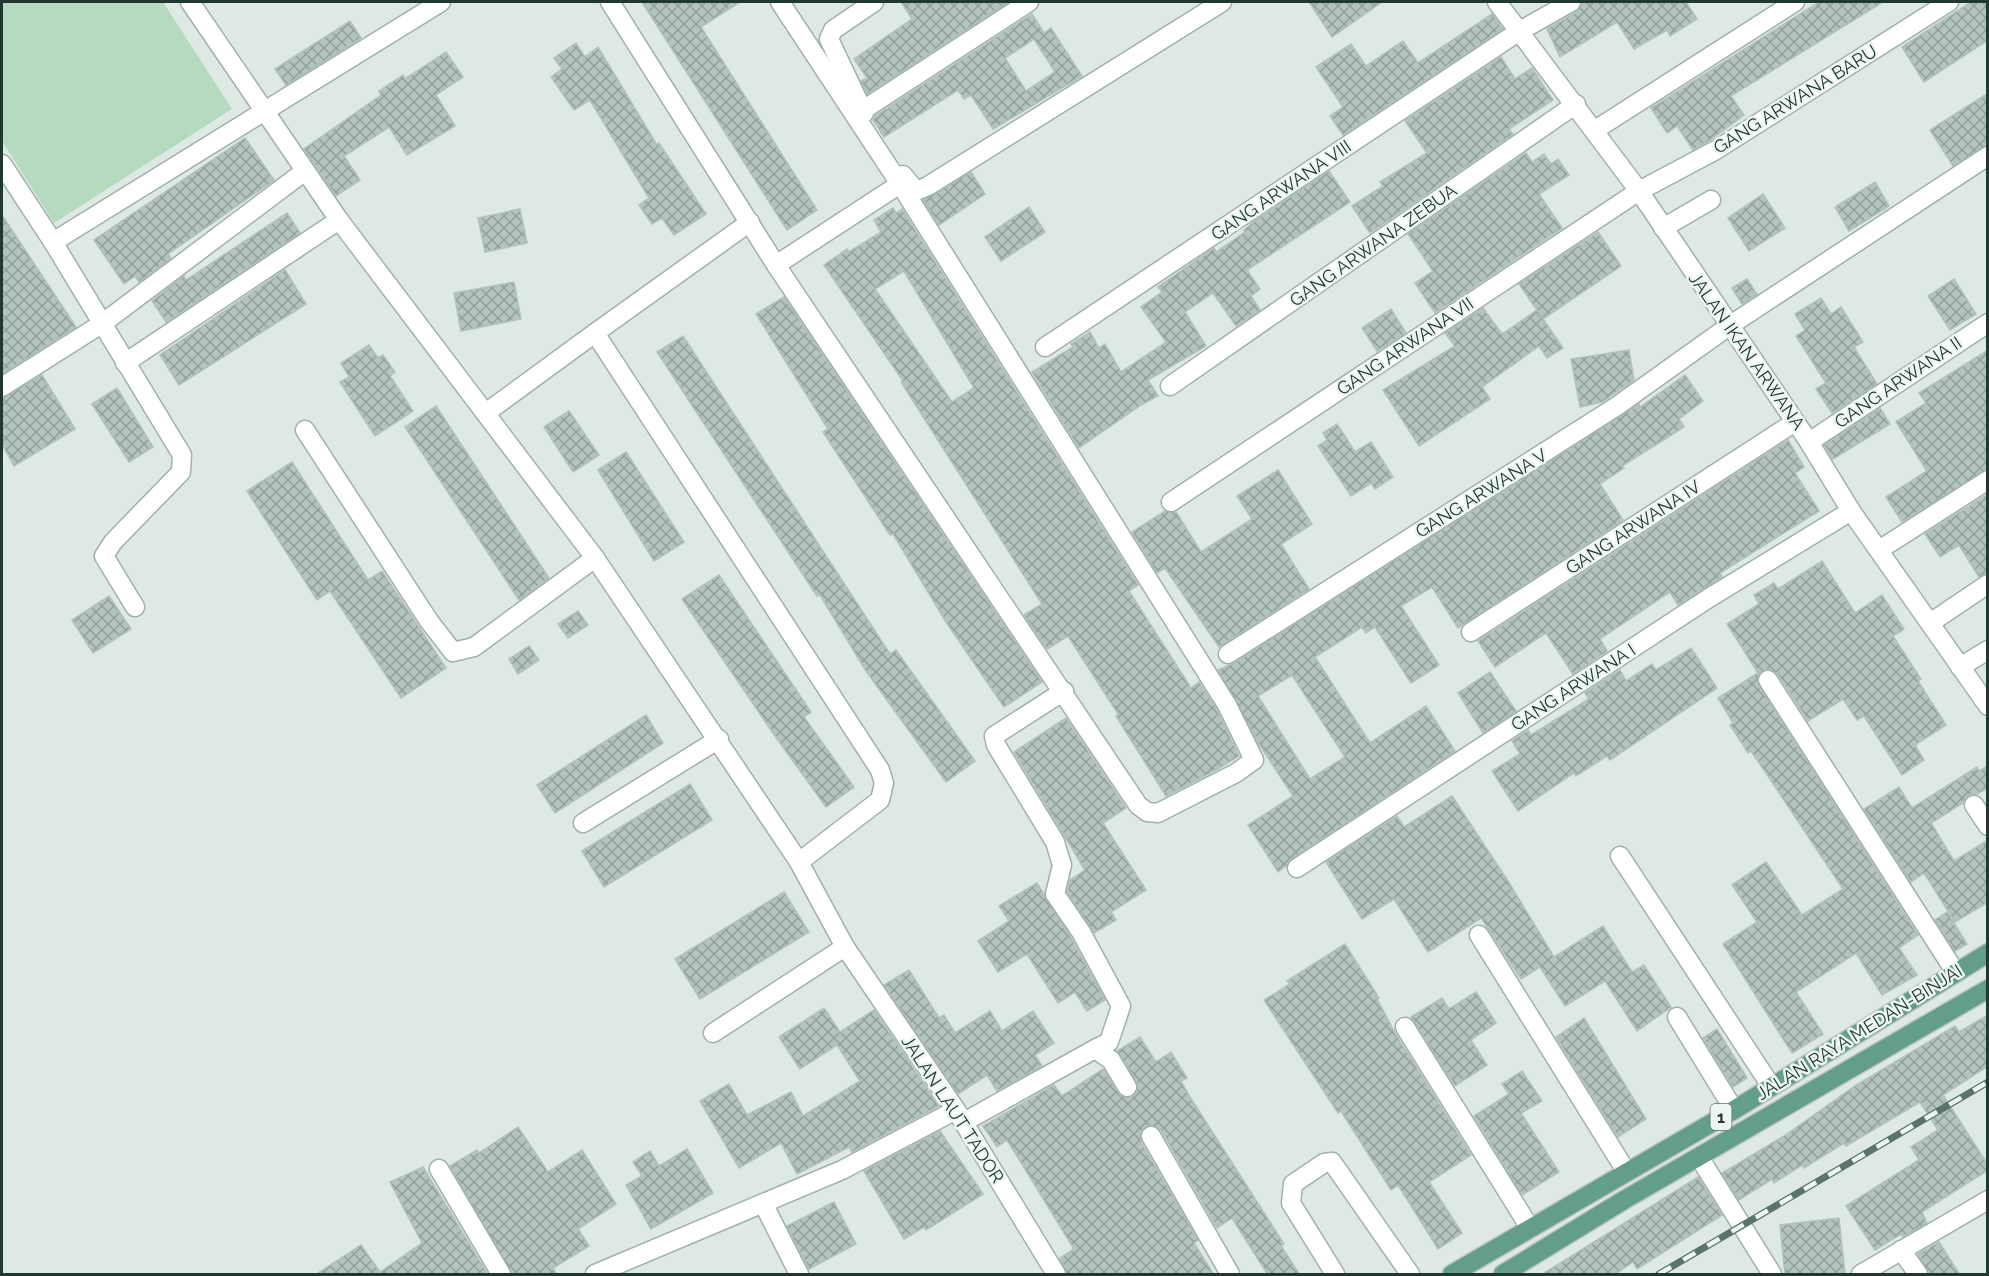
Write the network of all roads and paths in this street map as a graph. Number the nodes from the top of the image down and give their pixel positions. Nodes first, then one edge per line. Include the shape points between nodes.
1 (190, 2) edge
2 (441, 2) edge
3 (610, 2) edge
4 (780, 2) edge
5 (874, 2) edge
6 (1029, 2) edge
7 (1222, 2) edge
8 (1497, 2) edge
9 (1571, 2) edge
10 (1795, 2) edge
11 (1949, 2) edge
12 (1518, 33) junction
13 (1576, 104) junction
14 (265, 110) junction
15 (862, 110) junction
16 (1595, 130) junction
17 (1988, 156) edge
18 (2, 164) edge
19 (305, 171) junction
20 (900, 184) junction
21 (1639, 191) junction
22 (1711, 200) dead end
23 (339, 220) junction
24 (750, 222) junction
25 (1663, 228) junction
26 (53, 242) junction
27 (776, 264) junction
28 (103, 323) junction
29 (1988, 323) edge
30 (1729, 326) junction
31 (596, 333) junction
32 (1045, 347) dead end
33 (125, 363) junction
34 (1170, 386) dead end
35 (2, 387) edge
36 (487, 412) junction
37 (1795, 422) junction
38 (305, 430) dead end
39 (1809, 441) junction
40 (1988, 480) edge
41 (1171, 502) dead end
42 (1851, 511) junction
43 (1879, 550) junction
44 (595, 558) junction
45 (1988, 584) edge
46 (135, 607) dead end
47 (1930, 623) junction
48 (1471, 632) dead end
49 (1988, 650) edge
50 (1228, 654) dead end
51 (1960, 667) junction
52 (1768, 680) dead end
53 (1064, 691) junction
54 (1988, 706) edge
55 (718, 739) junction
56 (1974, 805) dead end
57 (584, 823) dead end
58 (1988, 825) edge
59 (1620, 856) dead end
60 (799, 862) junction
61 (1297, 868) dead end
62 (1479, 935) dead end
63 (845, 947) junction
64 (1988, 953) edge
65 (1956, 973) junction
66 (1988, 989) edge
67 (1677, 1017) dead end
68 (1405, 1027) dead end
69 (713, 1033) dead end
70 (1095, 1049) junction
71 (1771, 1086) junction
72 (1127, 1087) dead end
73 (1734, 1110) junction
74 (960, 1116) junction
75 (1151, 1136) dead end
76 (1699, 1157) junction
77 (439, 1169) dead end
78 (1618, 1176) junction
79 (1624, 1200) junction
80 (1988, 1200) edge
81 (764, 1205) junction
82 (1530, 1228) junction
83 (1901, 1250) junction
84 (501, 1275) edge
85 (595, 1275) edge
86 (799, 1275) edge
87 (1056, 1275) edge
88 (1230, 1275) edge
89 (1335, 1275) edge
90 (1410, 1275) edge
91 (1452, 1275) edge
92 (1503, 1275) edge
93 (1772, 1275) edge
94 (1861, 1275) edge
95 (1918, 1275) edge

1 - 14 street, JALAN LAUT TADOR
2 - 14 street
3 - 24 street
4 - 20 street
5 - 15 street via 833,30 829,39
6 - 15 street
7 - 15 street via 916,191
8 - 12 street, JALAN IKAN ARWANA
9 - 12 street, GANG ARWANA VIII
10 - 16 street
11 - 21 street, GANG ARWANA BARU via 1716,150
12 - 13 street, JALAN IKAN ARWANA
12 - 32 street, GANG ARWANA VIII
13 - 16 street, JALAN IKAN ARWANA
13 - 34 street, GANG ARWANA ZEBUA
14 - 19 street, JALAN LAUT TADOR
14 - 26 street
16 - 21 street, JALAN IKAN ARWANA
17 - 30 street, GANG ARWANA V
18 - 26 street
19 - 23 street, JALAN LAUT TADOR
19 - 28 street
20 - 27 street
20 - 53 street via 1227,705 1254,760 1158,813 1147,812 1138,805
21 - 25 street, JALAN IKAN ARWANA
21 - 41 street, GANG ARWANA VII
22 - 25 street
23 - 33 street
23 - 36 street, JALAN LAUT TADOR
24 - 27 street
24 - 31 street
25 - 30 street, JALAN IKAN ARWANA
26 - 28 street
27 - 53 street
28 - 33 street
28 - 35 street
29 - 39 street, GANG ARWANA II
30 - 37 street, JALAN IKAN ARWANA
30 - 50 street, GANG ARWANA V via 1617,406
31 - 36 street
31 - 60 street via 880,770 884,783 880,800
33 - 46 street via 182,455 181,471 104,556
36 - 44 street, JALAN LAUT TADOR
37 - 39 street, JALAN IKAN ARWANA
37 - 48 street, GANG ARWANA IV
38 - 44 street via 453,652 474,647
39 - 42 street, JALAN IKAN ARWANA
40 - 43 street
42 - 43 street, JALAN IKAN ARWANA
42 - 61 street, GANG ARWANA I via 1709,598
43 - 47 street, JALAN IKAN ARWANA
44 - 55 street, JALAN LAUT TADOR
45 - 47 street
47 - 51 street, JALAN IKAN ARWANA
49 - 51 street
51 - 54 street, JALAN IKAN ARWANA
52 - 65 street
53 - 70 street via 994,736 1055,842 1062,865 1055,894 1081,932 1120,1006 1109,1042
55 - 57 street
55 - 60 street, JALAN LAUT TADOR
56 - 58 street
59 - 71 street
60 - 63 street, JALAN LAUT TADOR
62 - 78 street
63 - 69 street
63 - 74 street, JALAN LAUT TADOR
64 - 65 main road, JALAN RAYA MEDAN-BINJAI / 1
65 - 71 main road, JALAN RAYA MEDAN-BINJAI / 1
66 - 76 main road, JALAN RAYA MEDAN-BINJAI / 1
67 - 73 street
68 - 82 street
70 - 72 street via 1112,1060
70 - 74 street
71 - 73 main road, JALAN RAYA MEDAN-BINJAI / 1
73 - 78 main road, JALAN RAYA MEDAN-BINJAI / 1
74 - 81 street
74 - 87 street, JALAN LAUT TADOR
75 - 88 street
76 - 79 main road, JALAN RAYA MEDAN-BINJAI / 1
76 - 93 street
77 - 84 street
78 - 79 main road
78 - 82 main road, JALAN RAYA MEDAN-BINJAI / 1
79 - 92 main road, JALAN RAYA MEDAN-BINJAI / 1
80 - 83 street
81 - 85 street
81 - 86 street
82 - 91 main road, JALAN RAYA MEDAN-BINJAI / 1
83 - 94 street
83 - 95 street
89 - 90 street via 1291,1203 1290,1194 1293,1184 1324,1163 1332,1162

